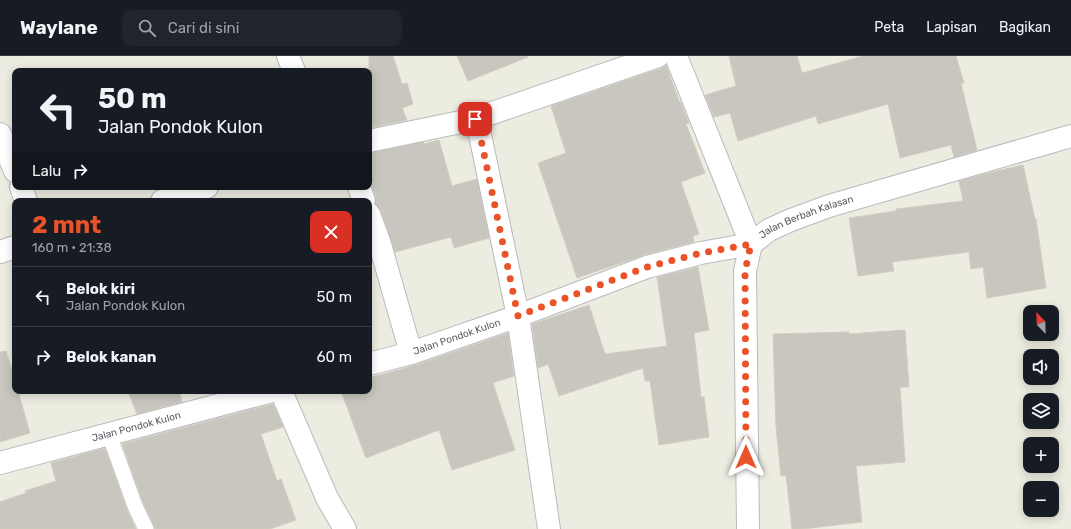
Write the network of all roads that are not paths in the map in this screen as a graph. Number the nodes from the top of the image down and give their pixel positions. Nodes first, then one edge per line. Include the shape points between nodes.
1 (288, 56) edge
2 (658, 56) edge
3 (676, 56) edge
4 (293, 68) edge
5 (475, 119) junction
6 (0, 134) edge
7 (1071, 136) edge
8 (372, 140) edge
9 (12, 164) edge
10 (197, 190) edge
11 (172, 198) edge
12 (372, 222) edge
13 (751, 244) junction
14 (12, 248) edge
15 (0, 252) edge
16 (518, 316) junction
17 (411, 353) junction
18 (372, 363) edge
19 (261, 394) edge
20 (282, 394) edge
21 (109, 434) junction
22 (0, 463) edge
23 (146, 529) edge
24 (345, 529) edge
25 (549, 529) edge
26 (748, 529) edge

1 - 4 street
2 - 5 street
3 - 13 street
5 - 8 street
5 - 16 street
6 - 9 street
7 - 13 street, Jalan Berbah Kalasan via 829,206 769,230
10 - 11 street
12 - 17 street
13 - 16 street, Jalan Pondok Kulon via 701,253 647,267
13 - 26 street, Jalan Berbah Kalasan via 745,271
14 - 15 street
16 - 17 street, Jalan Pondok Kulon
16 - 25 street
17 - 18 street, Jalan Pondok Kulon
19 - 21 street, Jalan Pondok Kulon
20 - 24 street via 327,498
21 - 22 street, Jalan Pondok Kulon
21 - 23 lane

